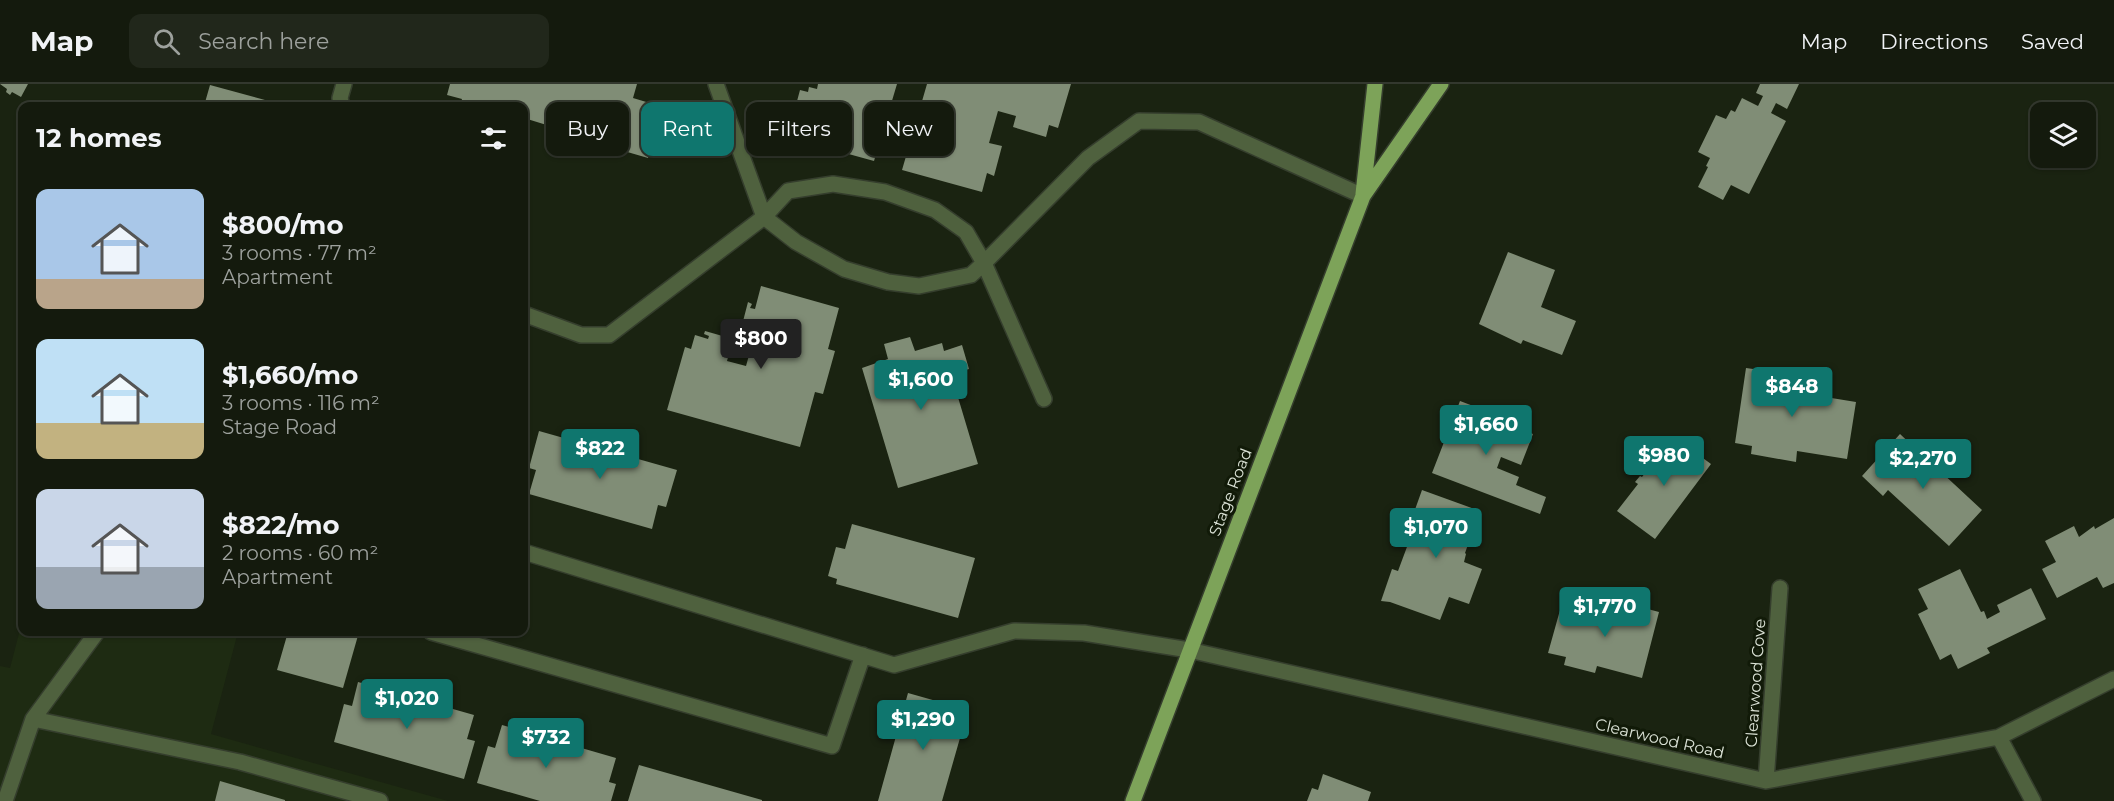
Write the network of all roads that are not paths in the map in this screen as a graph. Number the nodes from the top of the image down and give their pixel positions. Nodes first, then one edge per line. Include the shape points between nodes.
1 (344, 84) edge
2 (716, 84) edge
3 (1375, 84) edge
4 (1441, 84) edge
5 (341, 102) edge
6 (1363, 196) junction
7 (764, 216) junction
8 (984, 263) junction
9 (528, 315) edge
10 (1044, 399) dead end
11 (528, 553) edge
12 (1780, 588) dead end
13 (94, 636) edge
14 (445, 636) edge
15 (1189, 650) junction
16 (862, 655) junction
17 (2114, 679) edge
18 (33, 719) junction
19 (1999, 737) junction
20 (1766, 781) junction
21 (5, 801) edge
22 (380, 801) edge
23 (1133, 801) edge
24 (2033, 801) edge

1 - 5 street
2 - 7 street
3 - 6 main road, Stage Road
4 - 6 main road, Stage Road
6 - 8 street via 1199,122 1139,121 1088,158
6 - 15 main road, Stage Road
7 - 8 street via 796,242 844,269 888,282 919,286 971,275
7 - 8 street via 788,190 833,184 885,192 935,210 966,232
7 - 9 street via 609,334 581,335
8 - 10 street
11 - 16 street, Clearwood Road
12 - 20 street, Clearwood Cove
13 - 18 street
14 - 16 street via 832,746
15 - 16 street, Clearwood Road via 1084,633 1014,631 894,665
15 - 20 street, Clearwood Road
15 - 23 main road, Stage Road
17 - 19 street, Clearwood Road
18 - 21 street
18 - 22 street via 240,762
19 - 20 street, Clearwood Road
19 - 24 street

